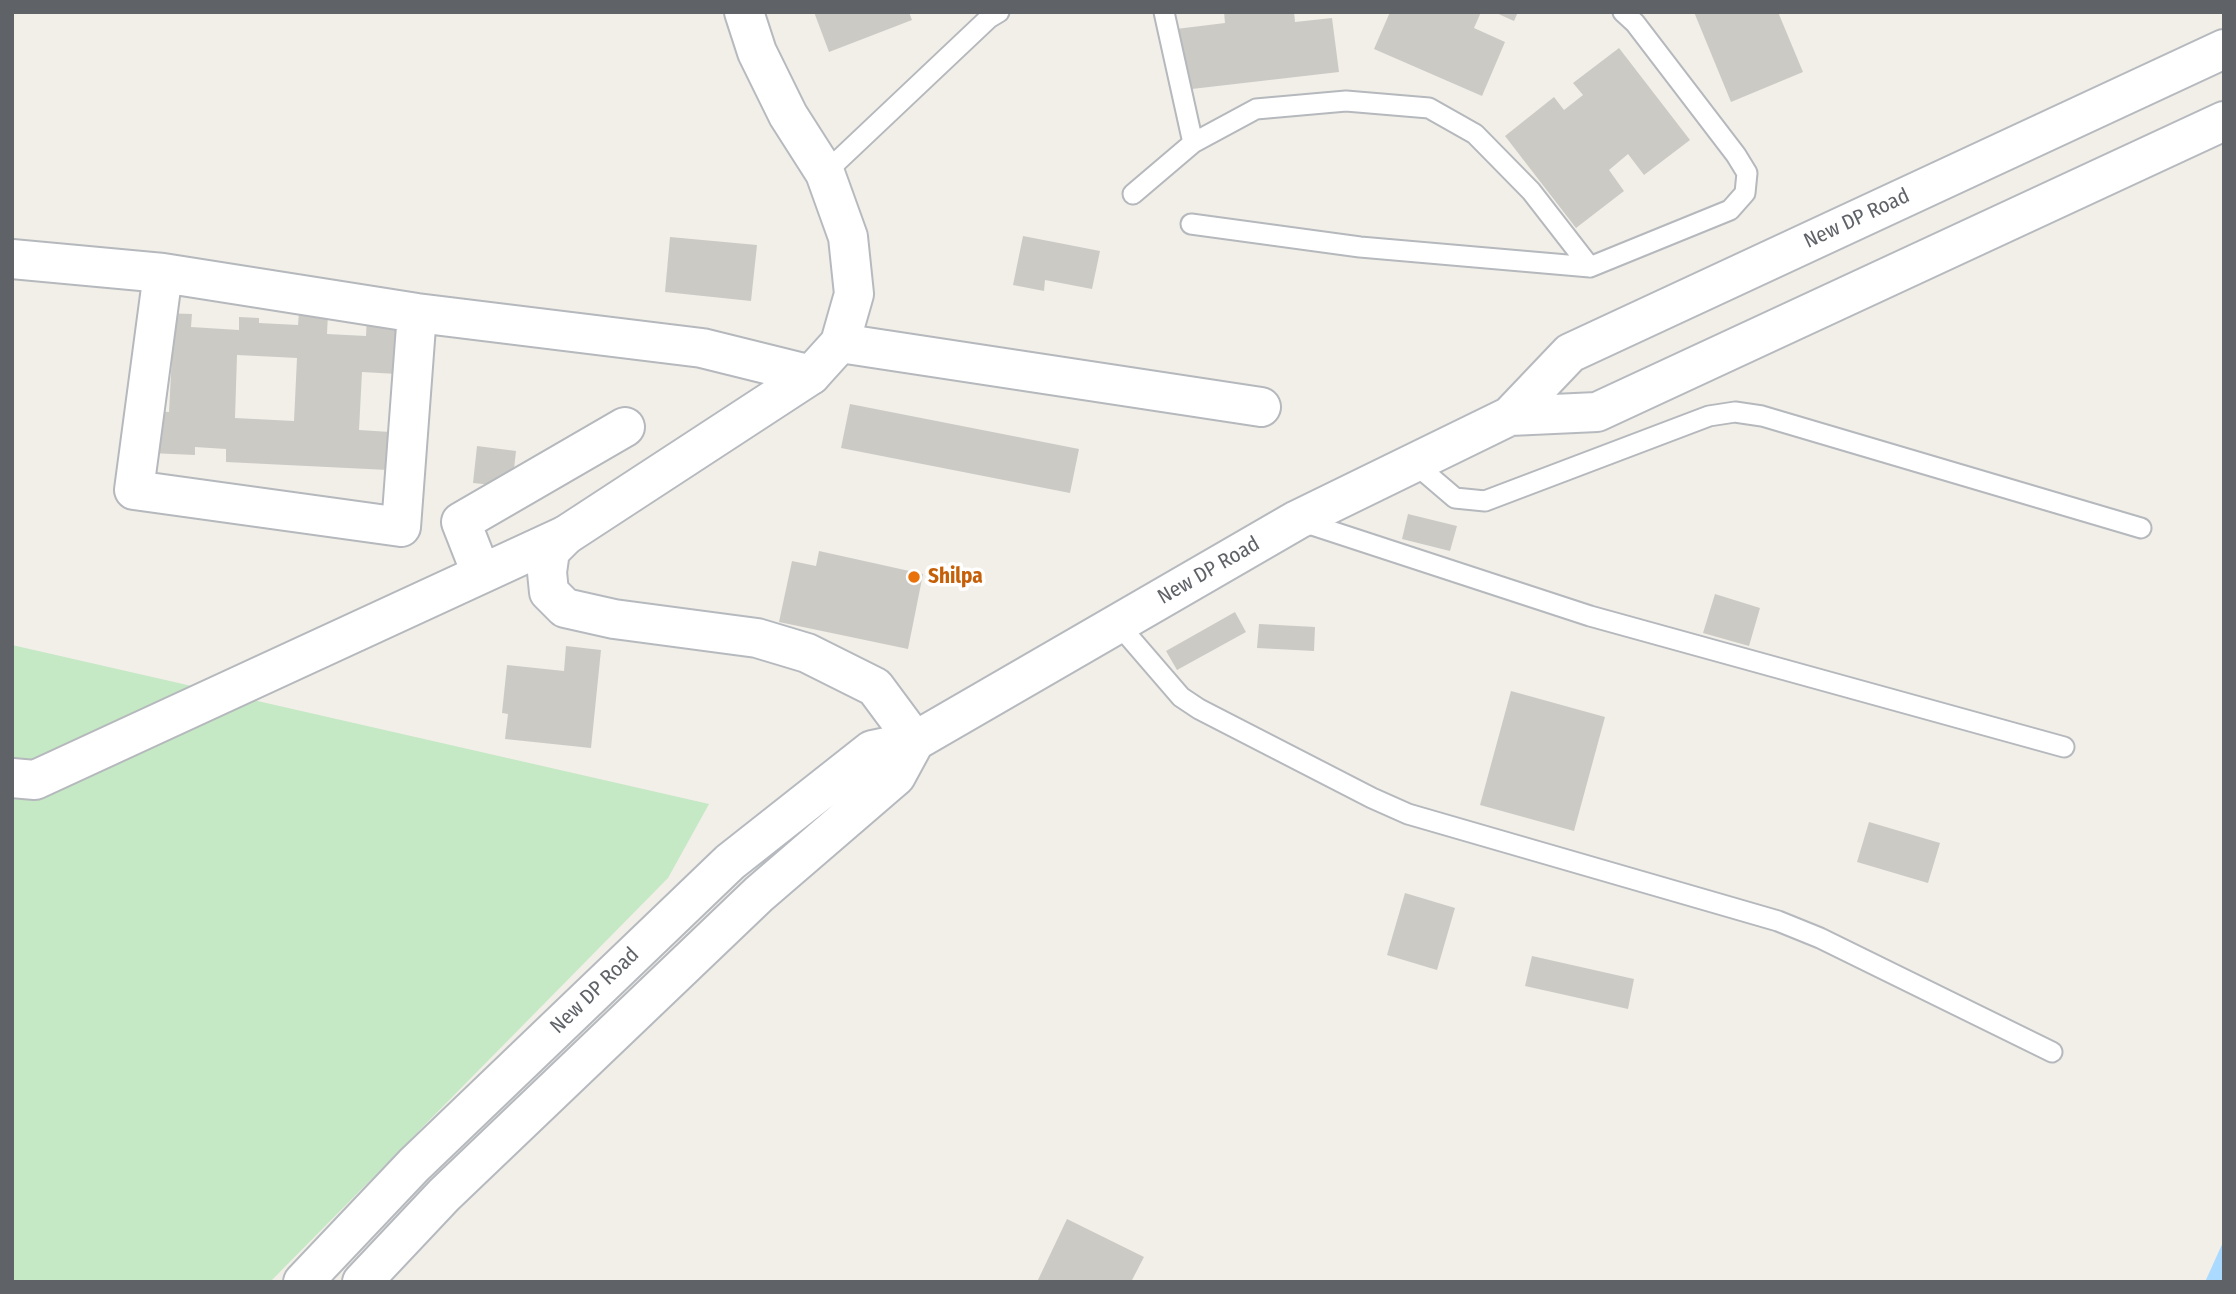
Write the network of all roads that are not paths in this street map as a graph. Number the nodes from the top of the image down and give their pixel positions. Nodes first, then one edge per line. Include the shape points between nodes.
1 (744, 12) edge
2 (999, 12) edge
3 (1164, 12) edge
4 (1623, 12) edge
5 (2224, 49) edge
6 (2224, 121) edge
7 (1194, 143) junction
8 (825, 173) junction
9 (1133, 194) dead end
10 (1191, 224) dead end
11 (12, 260) edge
12 (1590, 267) junction
13 (163, 273) junction
14 (417, 313) junction
15 (840, 343) junction
16 (811, 375) junction
17 (1261, 407) dead end
18 (1510, 416) junction
19 (625, 427) dead end
20 (1413, 463) junction
21 (1297, 520) junction
22 (2141, 528) dead end
23 (566, 534) junction
24 (481, 573) junction
25 (1118, 624) junction
26 (915, 741) junction
27 (2064, 747) dead end
28 (12, 778) edge
29 (2053, 1052) dead end
30 (303, 1282) edge
31 (362, 1282) edge

1 - 8 street via 788,115
2 - 8 lane
3 - 7 lane
4 - 12 lane via 1736,155 1747,173 1745,192 1730,211
5 - 18 street, New DP Road via 1570,353
6 - 18 street, New DP Road via 1597,412
7 - 9 lane
7 - 12 lane via 1256,109 1346,101 1429,108 1475,134 1531,191
8 - 15 street via 848,237 854,294
10 - 12 lane via 1360,247
11 - 13 street
13 - 14 street
13 - 14 street via 134,490 401,527
14 - 16 street via 702,348
15 - 16 street
15 - 17 street
16 - 23 street
18 - 20 street, New DP Road
19 - 24 street via 461,522
20 - 21 street, New DP Road
20 - 22 lane via 1455,498 1485,501 1709,415 1735,412 1762,416
21 - 25 street, New DP Road
21 - 27 lane via 1590,616
23 - 24 street
23 - 26 street via 550,551 547,572 550,592 565,608 757,638 807,653 875,687
24 - 28 street via 35,780
25 - 26 street, New DP Road
25 - 29 lane via 1181,697 1373,798 1408,814 1778,921
26 - 30 street, New DP Road via 872,750 730,862 414,1165
26 - 31 street, New DP Road via 896,776 759,894 444,1195

